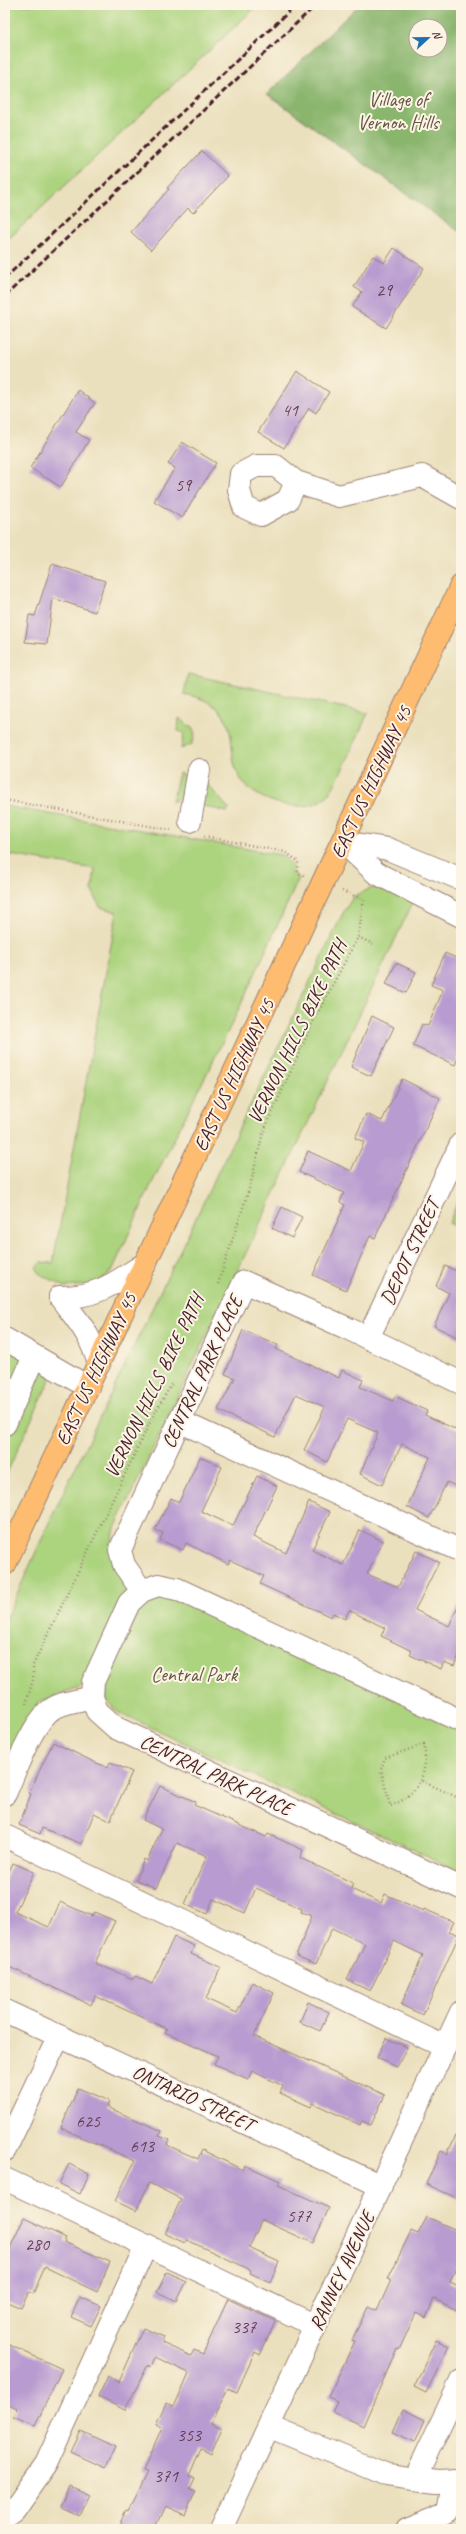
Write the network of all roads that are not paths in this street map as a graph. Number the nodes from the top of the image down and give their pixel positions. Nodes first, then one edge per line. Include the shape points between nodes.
1 (296, 482) dead end
2 (461, 498) edge
3 (461, 586) edge
4 (199, 770) dead end
5 (189, 829) road end
6 (343, 842) junction
7 (461, 879) edge
8 (461, 916) edge
9 (461, 1144) edge
10 (146, 1263) junction
11 (368, 1338) junction
12 (5, 1339) edge
13 (34, 1356) junction
14 (99, 1364) junction
15 (461, 1383) edge
16 (88, 1387) junction
17 (179, 1421) junction
18 (5, 1424) edge
19 (461, 1551) edge
20 (5, 1564) edge
21 (142, 1591) junction
22 (92, 1697) junction
23 (461, 1721) edge
24 (5, 1794) edge
25 (5, 1836) edge
26 (461, 1888) edge
27 (5, 2011) edge
28 (461, 2012) edge
29 (59, 2036) junction
30 (445, 2047) junction
31 (5, 2150) edge
32 (5, 2179) edge
33 (381, 2186) junction
34 (146, 2246) junction
35 (316, 2326) junction
36 (461, 2380) edge
37 (270, 2427) junction
38 (415, 2479) junction
39 (457, 2481) edge
40 (5, 2517) edge
41 (221, 2529) edge
42 (407, 2529) edge

1 - 2 street via 339,496 422,476
3 - 6 main road, EAST US HIGHWAY 45
4 - 5 street
6 - 7 street via 388,849
6 - 8 street via 376,873
6 - 10 main road, EAST US HIGHWAY 45
9 - 11 street, DEPOT STREET
10 - 14 main road, EAST US HIGHWAY 45
10 - 14 street via 100,1292 86,1296 60,1297 84,1326
11 - 15 street, CENTRAL PARK PLACE
11 - 17 street, CENTRAL PARK PLACE via 244,1282
12 - 13 street
13 - 16 street
13 - 18 street
14 - 16 main road, EAST US HIGHWAY 45
16 - 20 main road, EAST US HIGHWAY 45
17 - 19 street
17 - 21 street, CENTRAL PARK PLACE via 120,1550 124,1565
21 - 22 street via 129,1603 93,1682
21 - 23 street via 158,1585 177,1589
22 - 24 street via 64,1704 49,1712 36,1728
22 - 26 street, CENTRAL PARK PLACE via 97,1711 116,1728
25 - 30 street
27 - 29 street, ONTARIO STREET
28 - 30 street, RANNEY AVENUE
29 - 31 street
29 - 33 street, ONTARIO STREET
30 - 33 street, RANNEY AVENUE
32 - 34 street
33 - 35 street, RANNEY AVENUE
34 - 35 street
34 - 40 street via 46,2464 18,2506
35 - 37 street, RANNEY AVENUE
36 - 38 street
37 - 38 street via 387,2475
37 - 41 street, RANNEY AVENUE
38 - 39 street
39 - 42 street via 446,2513

